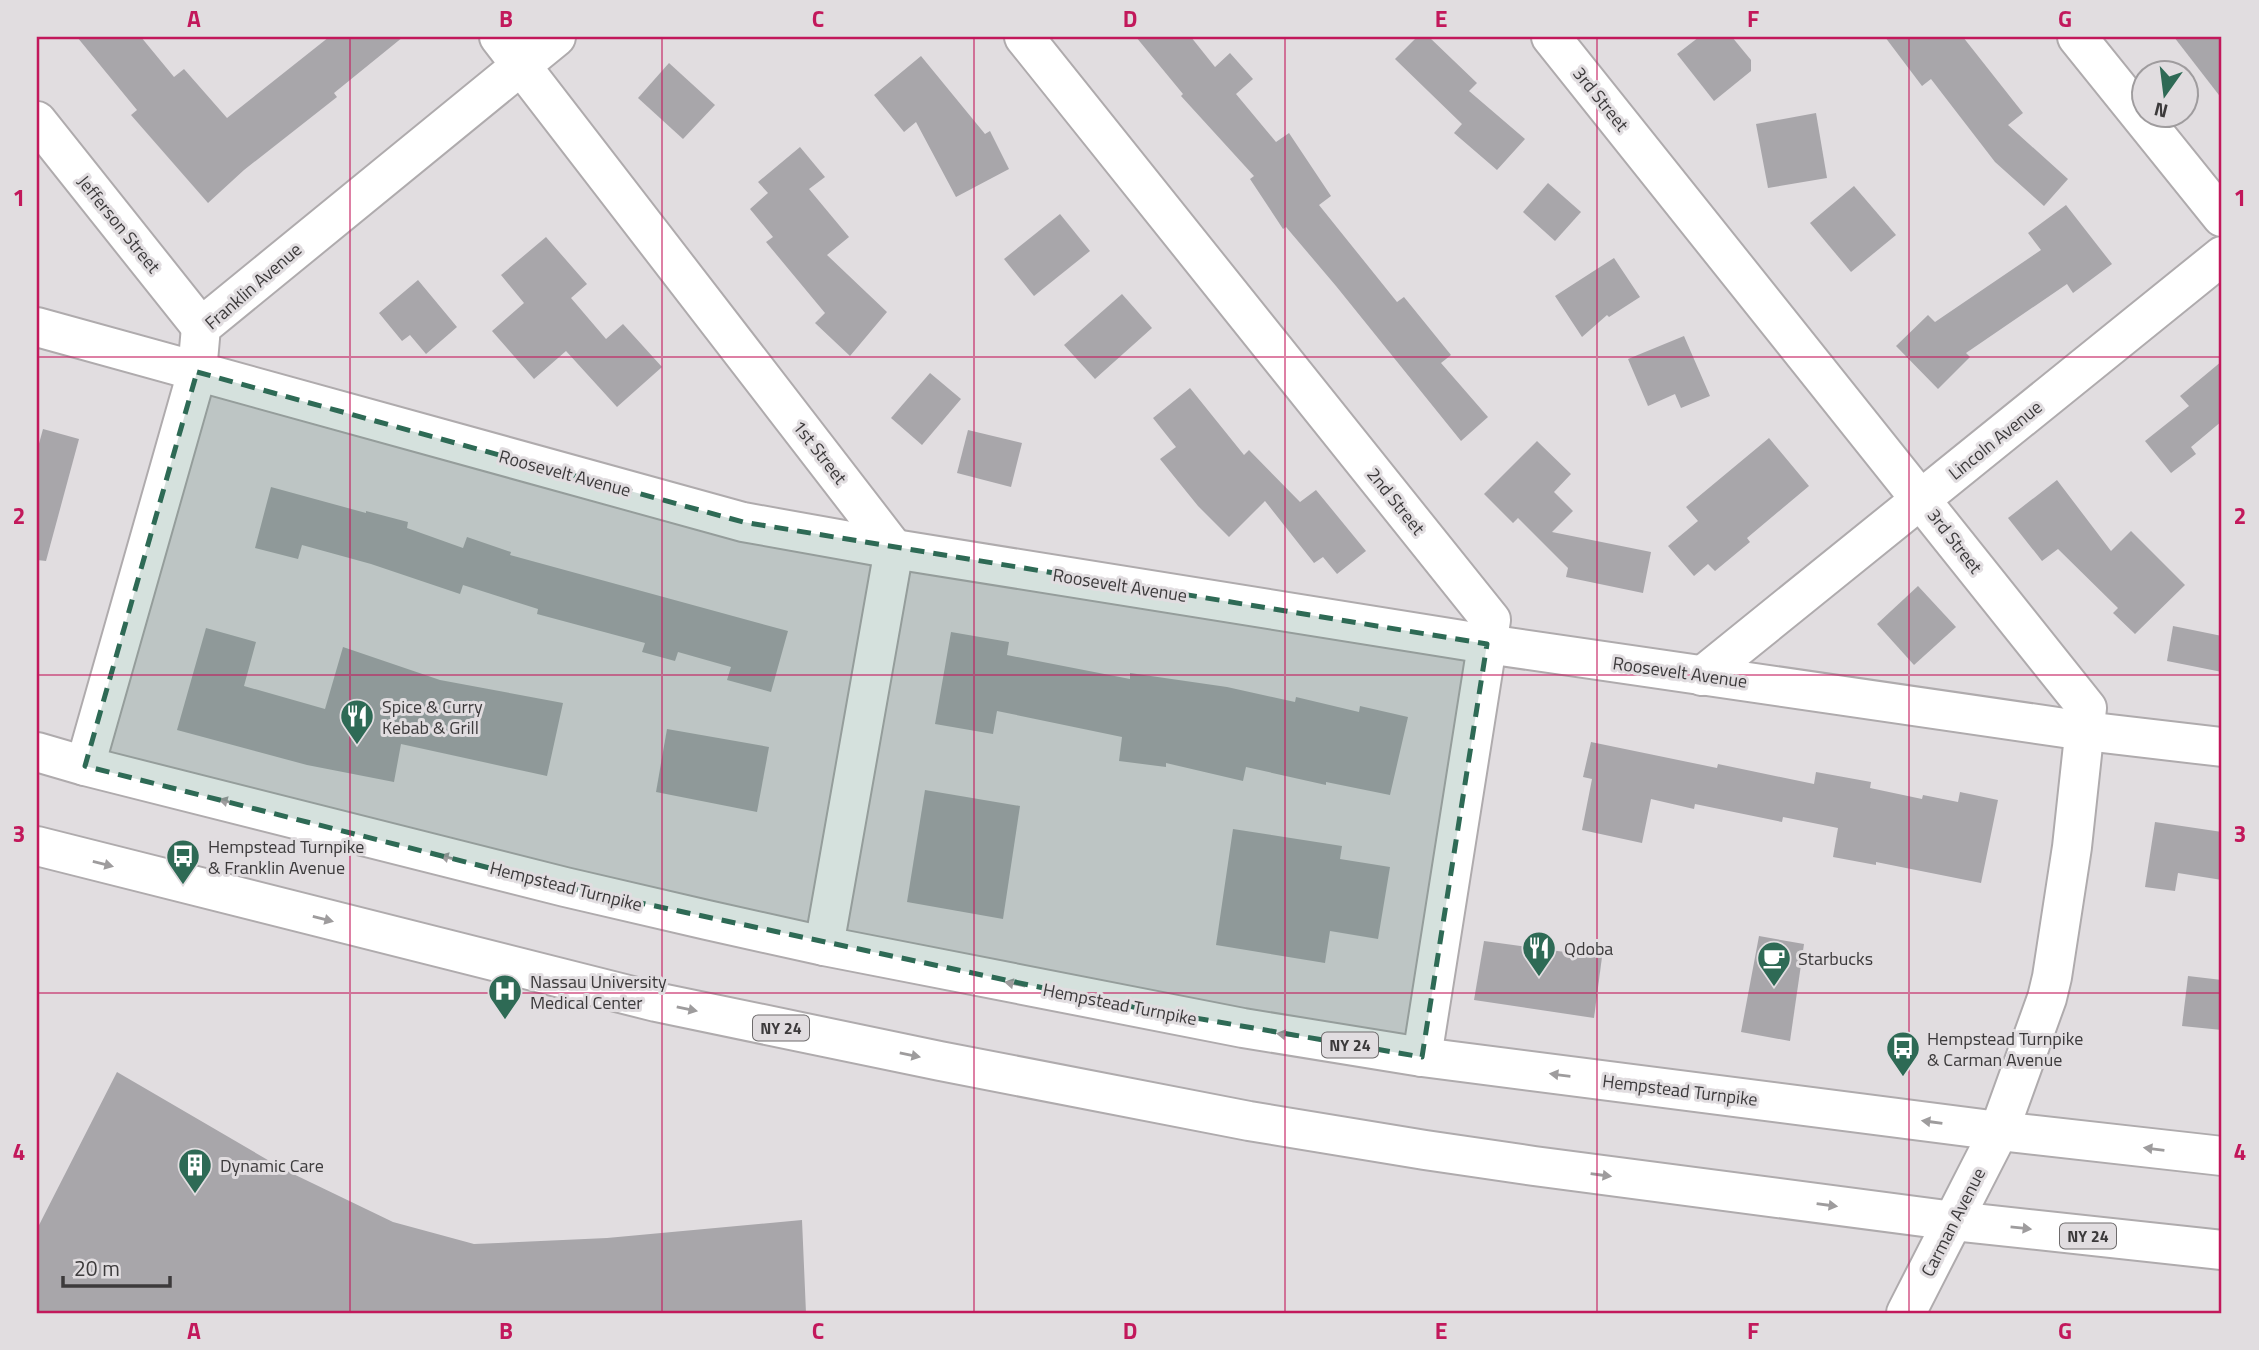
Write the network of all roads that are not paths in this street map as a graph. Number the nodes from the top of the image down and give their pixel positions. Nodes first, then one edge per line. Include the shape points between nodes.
1 (556, 37) edge
2 (1024, 37) edge
3 (1551, 37) edge
4 (2077, 37) edge
5 (510, 51) edge
6 (37, 121) edge
7 (2222, 217) edge
8 (2222, 256) edge
9 (37, 327) edge
10 (201, 327) junction
11 (197, 372) junction
12 (1922, 499) junction
13 (894, 549) junction
14 (1487, 644) junction
15 (1702, 676) junction
16 (2085, 731) junction
17 (2222, 747) edge
18 (37, 752) edge
19 (85, 766) junction
20 (37, 846) edge
21 (824, 946) junction
22 (1422, 1057) junction
23 (1999, 1131) junction
24 (2222, 1156) edge
25 (1954, 1221) junction
26 (2222, 1250) edge
27 (1906, 1313) edge

1 - 5 street, Franklin Avenue
2 - 14 street, 2nd Street via 1491,620
3 - 12 street, 3rd Street
4 - 7 street
5 - 10 street, Franklin Avenue
5 - 13 street, 1st Street
6 - 10 street, Jefferson Street
8 - 12 street, Lincoln Avenue
9 - 11 street, Roosevelt Avenue
10 - 11 street, Franklin Avenue
11 - 13 street, Roosevelt Avenue via 743,522
11 - 19 street, Franklin Avenue
12 - 15 street, Lincoln Avenue
12 - 16 street, 3rd Street via 2087,708
13 - 14 street, Roosevelt Avenue
13 - 21 street
14 - 15 street, Roosevelt Avenue
14 - 22 street, 2nd Street
15 - 16 street, Roosevelt Avenue
16 - 17 street, Roosevelt Avenue
16 - 23 street, 3rd Street via 2052,977
18 - 19 street, Hempstead Turnpike / NY 24
21 -> 19 street, Hempstead Turnpike / NY 24 via 565,887
20 -> 25 street, NY 24 via 656,1002 980,1069 1425,1150
22 -> 21 street, Hempstead Turnpike / NY 24 via 1243,1028
23 -> 22 street, Hempstead Turnpike / NY 24
24 -> 23 street, Hempstead Turnpike / NY 24
23 - 25 street, Carman Avenue
25 -> 26 street, NY 24
25 - 27 street, Carman Avenue

